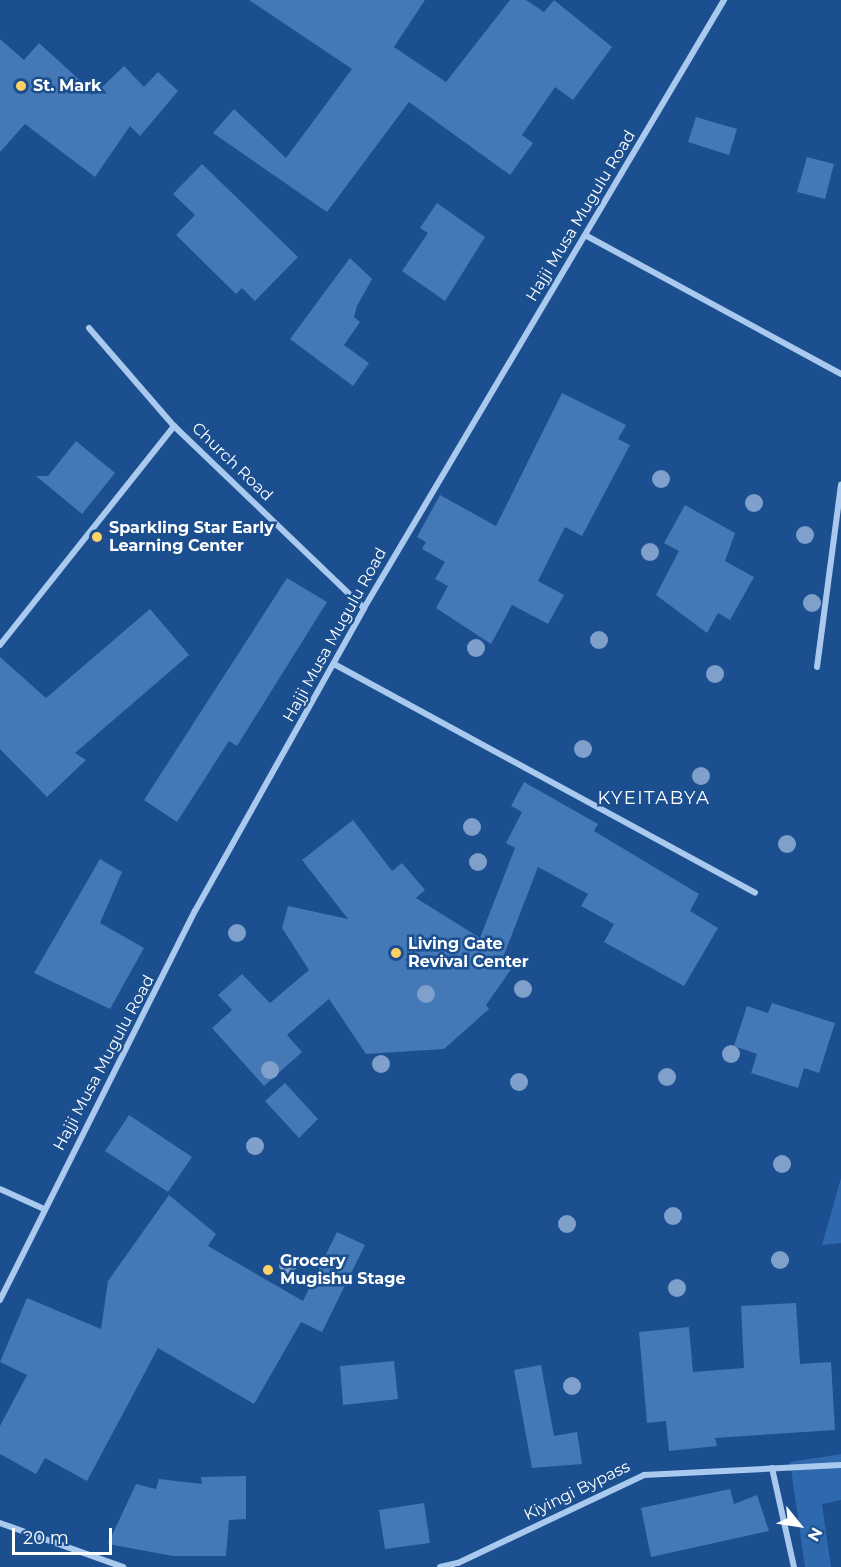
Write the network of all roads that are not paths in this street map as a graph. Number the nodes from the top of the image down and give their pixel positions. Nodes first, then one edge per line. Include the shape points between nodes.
1 (724, 0) edge
2 (585, 235) junction
3 (89, 328) dead end
4 (841, 374) edge
5 (174, 426) junction
6 (841, 485) edge
7 (364, 608) junction
8 (0, 645) edge
9 (334, 664) junction
10 (817, 667) dead end
11 (755, 893) dead end
12 (0, 1189) edge
13 (42, 1208) junction
14 (0, 1300) edge
15 (841, 1465) edge
16 (772, 1468) junction
17 (0, 1523) edge
18 (459, 1565) edge
19 (123, 1567) edge
20 (440, 1567) edge
21 (794, 1567) edge

1 - 2 street, Hajji Musa Mugulu Road
2 - 4 street
2 - 7 street, Hajji Musa Mugulu Road
3 - 5 street, Church Road
5 - 7 street, Church Road
5 - 8 street
6 - 10 street
7 - 9 street, Hajji Musa Mugulu Road
9 - 11 street
9 - 13 street, Hajji Musa Mugulu Road via 195,911 115,1075
12 - 13 street
13 - 14 street, Hajji Musa Mugulu Road
15 - 16 street, Kiyingi Bypass
16 - 18 street, Kiyingi Bypass via 644,1475
16 - 21 street
17 - 19 street
18 - 20 street, Kiyingi Bypass

